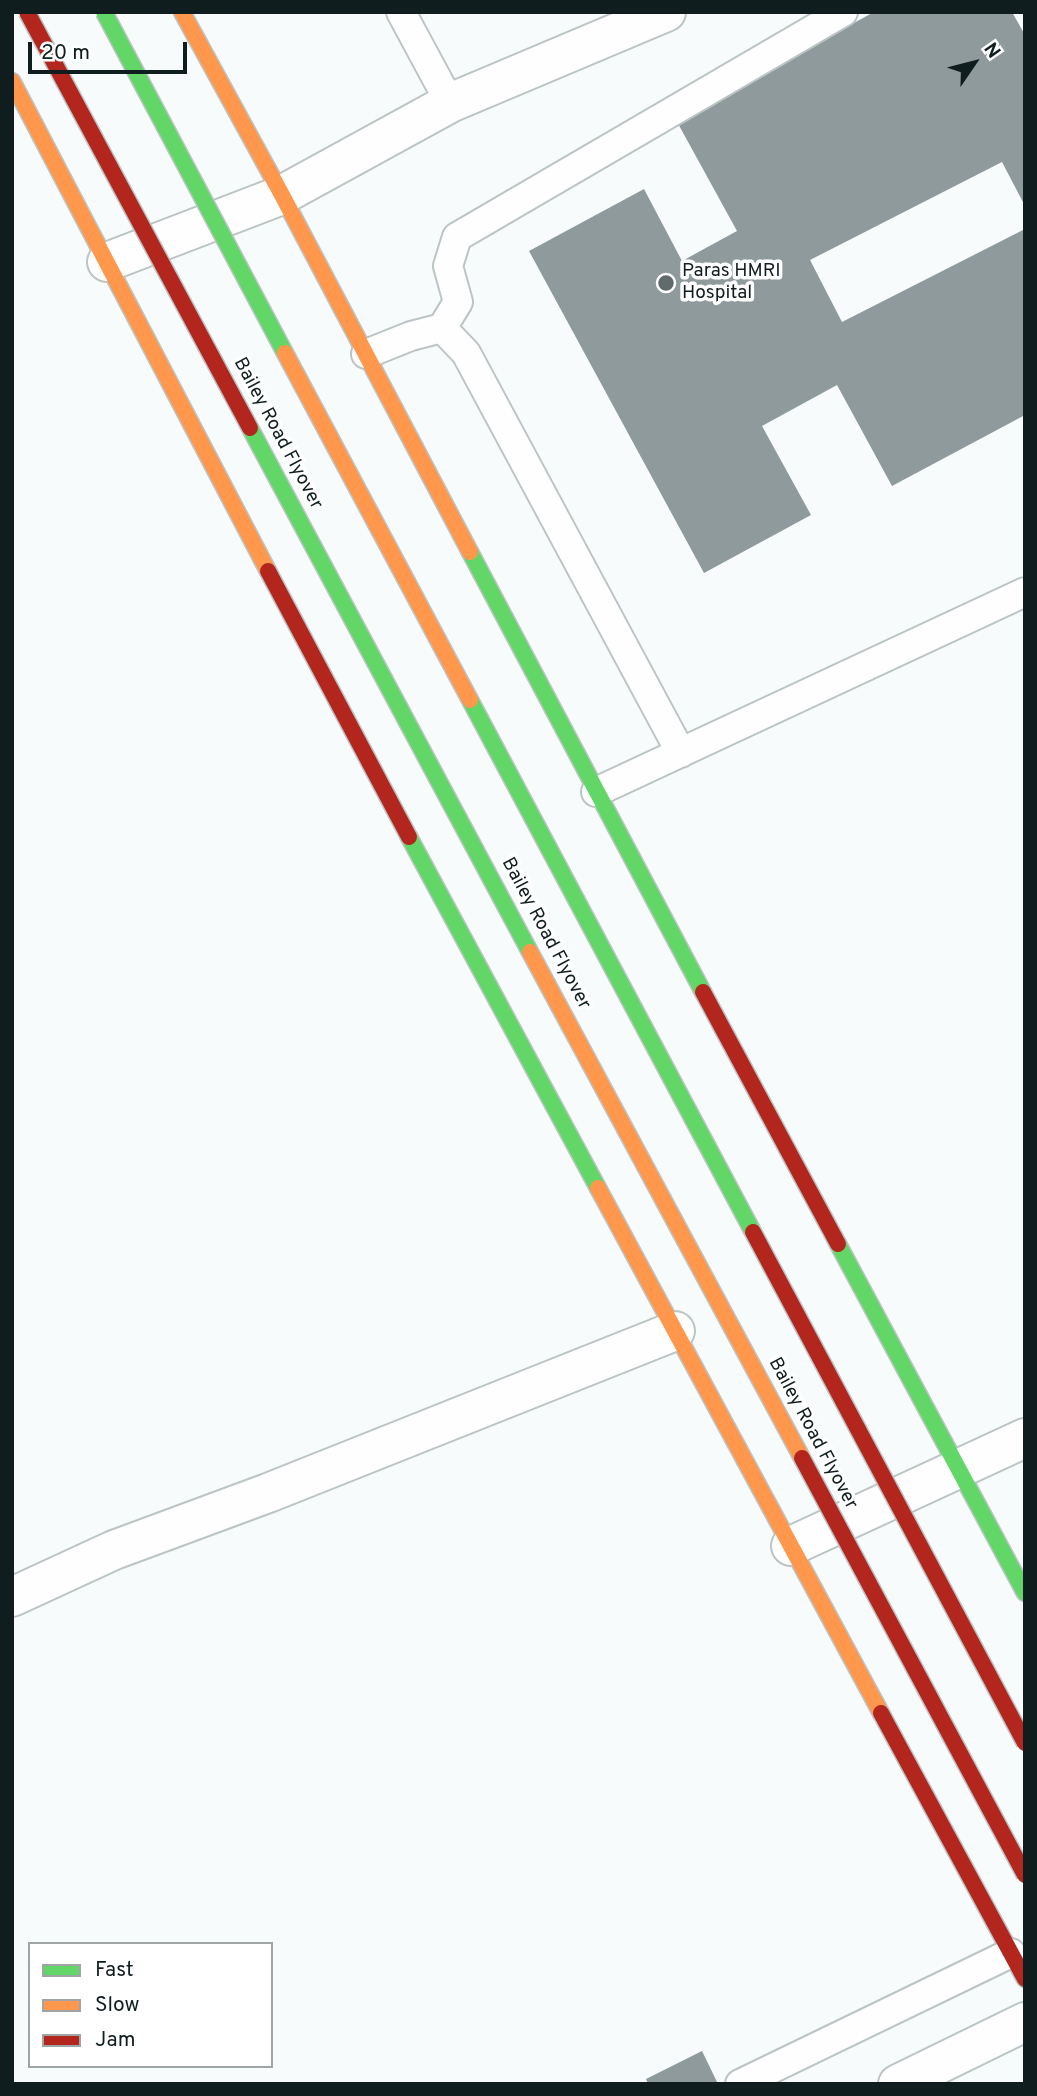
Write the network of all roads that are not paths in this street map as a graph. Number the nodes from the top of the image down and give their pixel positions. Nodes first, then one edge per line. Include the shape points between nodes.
1 (27, 12) edge
2 (104, 12) edge
3 (182, 12) edge
4 (401, 12) edge
5 (666, 12) edge
6 (843, 12) edge
7 (12, 81) edge
8 (450, 103) junction
9 (282, 195) junction
10 (107, 262) junction
11 (442, 328) junction
12 (366, 355) junction
13 (1025, 592) edge
14 (681, 753) junction
15 (596, 792) junction
16 (675, 1331) junction
17 (1025, 1438) edge
18 (958, 1469) junction
19 (790, 1546) junction
20 (1025, 1593) edge
21 (12, 1597) edge
22 (1025, 1743) edge
23 (1025, 1875) edge
24 (1018, 1950) edge
25 (1025, 1979) edge
26 (1025, 2022) edge
27 (740, 2084) edge
28 (898, 2084) edge

1 - 23 main road, Bailey Road Flyover, bridge
2 - 22 main road, bridge
3 - 9 main road
4 - 8 lane
5 - 8 street
6 - 11 lane via 457,237 448,266 458,302
7 - 10 main road
8 - 9 street
9 - 10 street
9 - 12 main road
10 - 16 main road via 376,776
11 - 12 lane
11 - 14 lane via 466,354
12 - 15 main road
13 - 14 lane
14 - 15 lane
15 - 18 main road
16 - 19 main road
16 - 21 street via 114,1550
17 - 18 street
18 - 19 street
18 - 20 main road
19 - 24 main road
24 - 25 main road
24 - 27 lane
26 - 28 street

